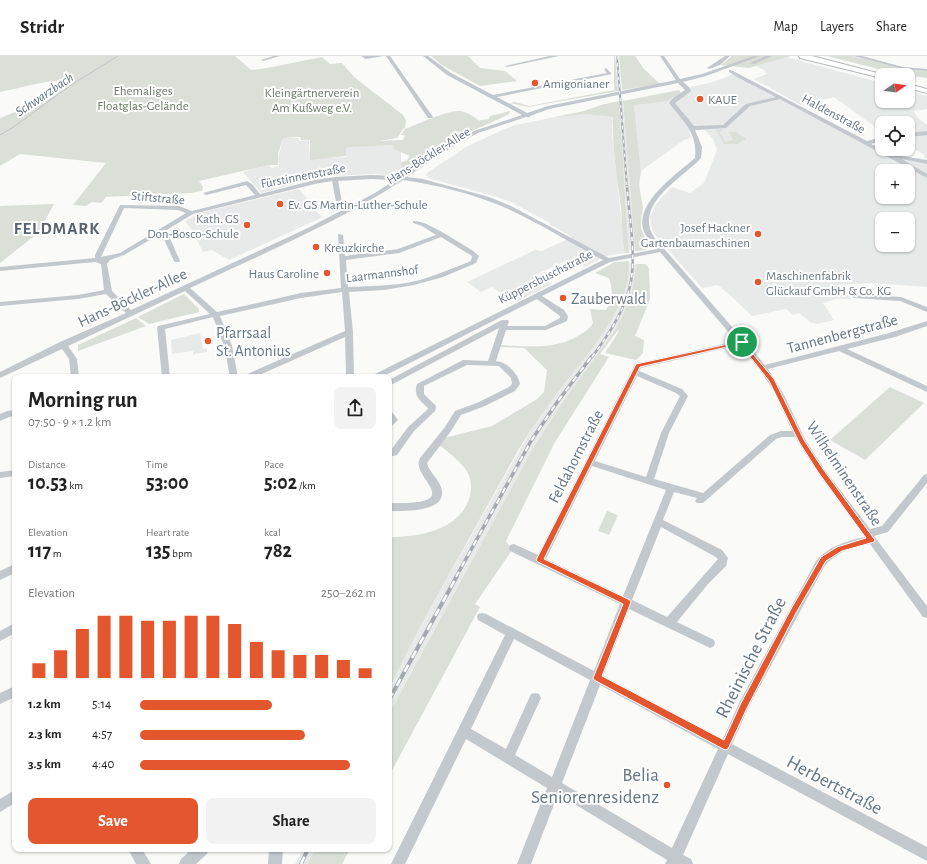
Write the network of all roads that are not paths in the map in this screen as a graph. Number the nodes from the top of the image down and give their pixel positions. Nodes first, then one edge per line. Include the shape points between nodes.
1 (278, 56) edge
2 (382, 56) edge
3 (388, 56) edge
4 (424, 56) edge
5 (557, 56) edge
6 (662, 56) edge
7 (728, 56) edge
8 (758, 56) edge
9 (770, 56) edge
10 (803, 56) edge
11 (815, 56) edge
12 (856, 56) edge
13 (365, 57) edge
14 (521, 58) dead end
15 (263, 60) dead end
16 (528, 62) junction
17 (507, 66) dead end
18 (606, 69) dead end
19 (927, 70) edge
20 (731, 71) junction
21 (875, 74) edge
22 (875, 75) edge
23 (675, 77) junction
24 (915, 82) edge
25 (683, 83) junction
26 (915, 84) edge
27 (927, 86) edge
28 (927, 91) edge
29 (491, 97) junction
30 (781, 97) junction
31 (528, 116) junction
32 (430, 117) dead end
33 (520, 117) junction
34 (693, 128) junction
35 (927, 133) edge
36 (915, 134) edge
37 (875, 141) edge
38 (867, 143) junction
39 (875, 147) edge
40 (893, 156) edge
41 (896, 156) edge
42 (927, 162) edge
43 (927, 176) edge
44 (403, 178) junction
45 (335, 179) junction
46 (411, 179) junction
47 (206, 193) dead end
48 (259, 196) junction
49 (340, 207) dead end
50 (191, 213) junction
51 (336, 218) junction
52 (415, 222) dead end
53 (160, 231) junction
54 (441, 234) junction
55 (340, 235) dead end
56 (662, 250) junction
57 (342, 258) junction
58 (608, 260) junction
59 (103, 261) junction
60 (177, 261) dead end
61 (0, 269) edge
62 (186, 288) junction
63 (345, 290) junction
64 (108, 292) junction
65 (537, 296) junction
66 (854, 296) dead end
67 (0, 304) edge
68 (927, 310) edge
69 (130, 313) junction
70 (216, 315) junction
71 (498, 315) junction
72 (927, 323) edge
73 (504, 325) junction
74 (349, 332) junction
75 (445, 342) junction
76 (742, 342) junction
77 (63, 344) junction
78 (455, 348) junction
79 (839, 348) junction
80 (491, 363) junction
81 (763, 368) junction
82 (636, 369) junction
83 (0, 374) edge
84 (75, 374) edge
85 (166, 374) edge
86 (233, 374) edge
87 (255, 374) edge
88 (350, 374) edge
89 (382, 374) edge
90 (392, 382) edge
91 (927, 389) edge
92 (12, 413) edge
93 (0, 418) edge
94 (798, 434) junction
95 (392, 453) edge
96 (589, 462) junction
97 (12, 473) edge
98 (0, 475) edge
99 (926, 479) edge
100 (649, 480) junction
101 (671, 488) junction
102 (392, 507) edge
103 (658, 521) junction
104 (869, 537) junction
105 (514, 548) dead end
106 (540, 560) junction
107 (12, 570) edge
108 (0, 576) edge
109 (627, 602) junction
110 (927, 614) edge
111 (482, 616) dead end
112 (669, 623) junction
113 (12, 630) edge
114 (512, 632) junction
115 (0, 636) edge
116 (710, 643) dead end
117 (597, 678) junction
118 (12, 692) edge
119 (535, 698) dead end
120 (0, 700) edge
121 (464, 731) junction
122 (725, 746) junction
123 (508, 758) junction
124 (555, 785) junction
125 (12, 798) edge
126 (0, 806) edge
127 (137, 852) edge
128 (199, 852) edge
129 (276, 852) edge
130 (927, 854) edge
131 (678, 862) edge
132 (144, 864) edge
133 (186, 864) edge
134 (275, 864) edge
135 (398, 864) edge
136 (524, 864) edge

1 - 15 street
2 - 13 street
3 - 32 street
4 - 29 street via 449,74
5 - 16 street
6 - 23 street
7 - 23 street via 706,70
8 - 25 street, Hans-Böckler-Allee
9 - 20 street, Hans-Böckler-Allee
10 - 22 highway
11 - 21 highway
12 - 19 street via 903,68
14 - 16 street
16 - 17 street
18 - 29 street via 610,74
20 - 25 street, Hans-Böckler-Allee
20 - 30 street, Haldenstraße via 742,79
23 - 25 street
24 - 27 highway
25 - 31 street, Hans-Böckler-Allee via 564,104
25 - 34 street, Wilhelminenstraße via 688,91 672,103
26 - 28 highway
29 - 31 street
29 - 33 street
30 - 34 street via 748,105 724,128
30 - 38 street, Haldenstraße
31 - 33 street
31 - 46 street, Hans-Böckler-Allee via 461,146
33 - 44 street, Hans-Böckler-Allee via 476,132 450,146
34 - 56 street, Wilhelminenstraße via 699,147 698,158 657,196 645,218 650,236
35 - 36 street
37 - 38 street
38 - 39 street, Haldenstraße
40 - 43 street, Haldenstraße
41 - 42 street
44 - 45 street, Fürstinnenstraße
44 - 46 street, Fürstinnenstraße
44 - 51 street, Hans-Böckler-Allee
45 - 48 street, Fürstinnenstraße
45 - 49 street
46 - 51 street, Hans-Böckler-Allee via 383,197
46 - 58 street, Fürstinnenstraße via 487,198 509,207
47 - 48 street via 247,183
48 - 50 street, Fürstinnenstraße
50 - 53 street, Fürstinnenstraße
50 - 59 street, Stiftstraße via 179,208 122,206 98,255
51 - 62 street, Hans-Böckler-Allee
52 - 54 street, Laarmannshof
53 - 59 street, Fürstinnenstraße via 122,254
53 - 60 street via 165,234
54 - 57 street via 399,251
54 - 63 street, Laarmannshof via 476,256 474,262 430,280 380,289
55 - 57 street
56 - 58 street, Küppersbuschstraße
56 - 76 street, Wilhelminenstraße
57 - 63 street
58 - 65 street, Küppersbuschstraße
59 - 61 street, Fürstinnenstraße
59 - 64 street
62 - 69 street, Hans-Böckler-Allee
62 - 70 street
63 - 70 street, Laarmannshof via 296,296
63 - 74 street
64 - 67 street
64 - 69 street
65 - 71 street, Küppersbuschstraße
65 - 73 street via 561,312 564,319 546,328
66 - 68 street via 901,299
69 - 77 street, Hans-Böckler-Allee
70 - 85 street, Laarmannshof via 161,328
70 - 86 street via 228,346
71 - 73 street via 504,319
71 - 75 street, Küppersbuschstraße
72 - 79 street, Tannenbergstraße
73 - 78 street, Küppersbuschstraße
73 - 80 street
74 - 87 street
74 - 88 street
75 - 78 street
75 - 89 street, Küppersbuschstraße
76 - 81 street, Wilhelminenstraße
76 - 82 street
77 - 83 street, Hans-Böckler-Allee
77 - 84 street via 73,359
78 - 90 street, Küppersbuschstraße
79 - 81 street, Tannenbergstraße
79 - 91 street
80 - 95 street via 461,363 421,384 418,389 419,395 432,407 431,411 411,429
80 - 102 street via 503,365 516,377 516,384 512,389 455,416 422,464 437,490 437,495 430,503 425,506
81 - 94 street, Wilhelminenstraße via 779,393
82 - 96 street, Feldahornstraße
82 - 100 street via 684,396 665,433
92 - 93 street
94 - 101 street via 781,434 773,437 703,499
94 - 104 street, Wilhelminenstraße via 821,471
96 - 100 street
96 - 106 street, Feldahornstraße
97 - 98 street
99 - 104 street, Rheinische Straße via 886,529
100 - 101 street
101 - 103 street
103 - 109 street
103 - 112 street via 723,558 722,563
104 - 110 street, Wilhelminenstraße
104 - 122 street, Rheinische Straße via 823,559 744,705
105 - 106 street
106 - 109 street
107 - 108 street
109 - 112 street
109 - 117 street
111 - 114 street, Herbertstraße
112 - 116 street
113 - 115 street
114 - 117 street, Herbertstraße
114 - 121 street
117 - 122 street, Herbertstraße
117 - 124 street
118 - 120 street
119 - 123 street
121 - 123 street
121 - 135 street
122 - 130 street, Herbertstraße
122 - 131 street, Rheinische Straße
123 - 124 street
124 - 131 street
124 - 136 street
125 - 126 street
127 - 132 street
128 - 133 street
129 - 134 street

